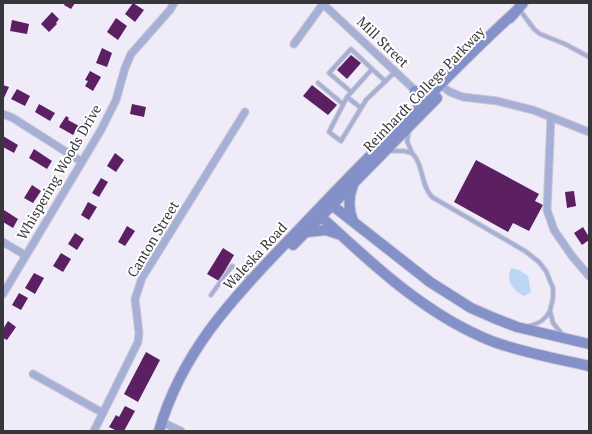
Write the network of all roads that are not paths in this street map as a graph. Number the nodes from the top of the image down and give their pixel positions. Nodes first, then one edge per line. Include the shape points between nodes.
1 (174, 3) edge
2 (322, 3) edge
3 (518, 8) edge
4 (294, 44) dead end
5 (589, 57) edge
6 (372, 69) junction
7 (395, 72) junction
8 (385, 81) junction
9 (318, 83) dead end
10 (375, 83) dead end
11 (379, 87) junction
12 (441, 89) junction
13 (368, 90) dead end
14 (415, 91) junction
15 (350, 92) junction
16 (372, 94) junction
17 (362, 96) dead end
18 (346, 97) junction
19 (366, 100) junction
20 (425, 100) junction
21 (343, 104) junction
22 (361, 108) junction
23 (245, 112) dead end
24 (3, 114) edge
25 (552, 117) junction
26 (409, 122) junction
27 (589, 132) edge
28 (385, 152) junction
29 (412, 153) junction
30 (82, 162) junction
31 (354, 184) junction
32 (329, 203) junction
33 (318, 214) junction
34 (353, 221) junction
35 (307, 232) junction
36 (342, 235) junction
37 (3, 242) edge
38 (25, 255) junction
39 (589, 276) edge
40 (251, 279) junction
41 (3, 294) edge
42 (211, 295) dead end
43 (550, 311) junction
44 (216, 321) junction
45 (520, 328) junction
46 (567, 339) junction
47 (589, 344) edge
48 (589, 366) edge
49 (33, 374) dead end
50 (103, 413) junction
51 (160, 427) edge
52 (94, 431) edge
53 (181, 431) edge

1 - 30 street, Whispering Woods Drive via 131,54 116,100
2 - 4 street
2 - 7 street, Mill Street
3 - 5 lane via 540,34
3 - 12 main road, Reinhardt College Parkway
6 - 8 lane
6 - 15 lane via 355,90
6 - 15 lane via 351,49 330,73
7 - 8 lane
7 - 14 street, Mill Street
8 - 11 lane
9 - 21 lane
10 - 11 lane
11 - 16 lane
12 - 14 main road
12 - 20 main road, Reinhardt College Parkway
12 - 25 street via 456,95 515,105
12 - 26 main road, Reinhardt College Parkway
13 - 16 lane
14 - 20 street, Mill Street
15 - 18 lane
16 - 19 lane
17 - 19 lane
18 - 21 lane
18 - 22 lane
19 - 22 lane
20 - 26 main road, Reinhardt College Parkway
21 - 22 lane via 329,132 341,141
23 - 50 street, Canton Street via 142,278 135,299 138,342
24 - 30 street
25 - 27 street
25 - 39 street via 547,210 554,230
26 - 28 main road, Reinhardt College Parkway
26 - 29 lane via 407,141
26 - 32 main road
28 - 29 lane via 399,150
28 - 31 main road, Reinhardt College Parkway
29 - 43 lane via 418,162 423,183 432,197 540,262 553,288
30 - 38 street, Whispering Woods Drive
31 - 32 main road, Reinhardt College Parkway
31 - 34 main road via 349,204
32 - 33 main road
32 - 34 main road
33 - 35 main road, Waleska Road
33 - 36 main road
33 - 40 main road, Waleska Road
34 - 45 main road via 449,296
35 - 36 main road via 326,230
35 - 44 main road, Waleska Road
36 - 48 main road via 419,300 465,328 516,348
37 - 38 street
38 - 41 street, Whispering Woods Drive
40 - 42 lane via 232,266
40 - 44 main road, Waleska Road
43 - 45 lane via 541,323
43 - 46 lane via 555,327
44 - 51 main road, Waleska Road via 187,364
45 - 46 main road
46 - 47 main road
49 - 50 street
50 - 52 street, Canton Street
51 - 53 street

